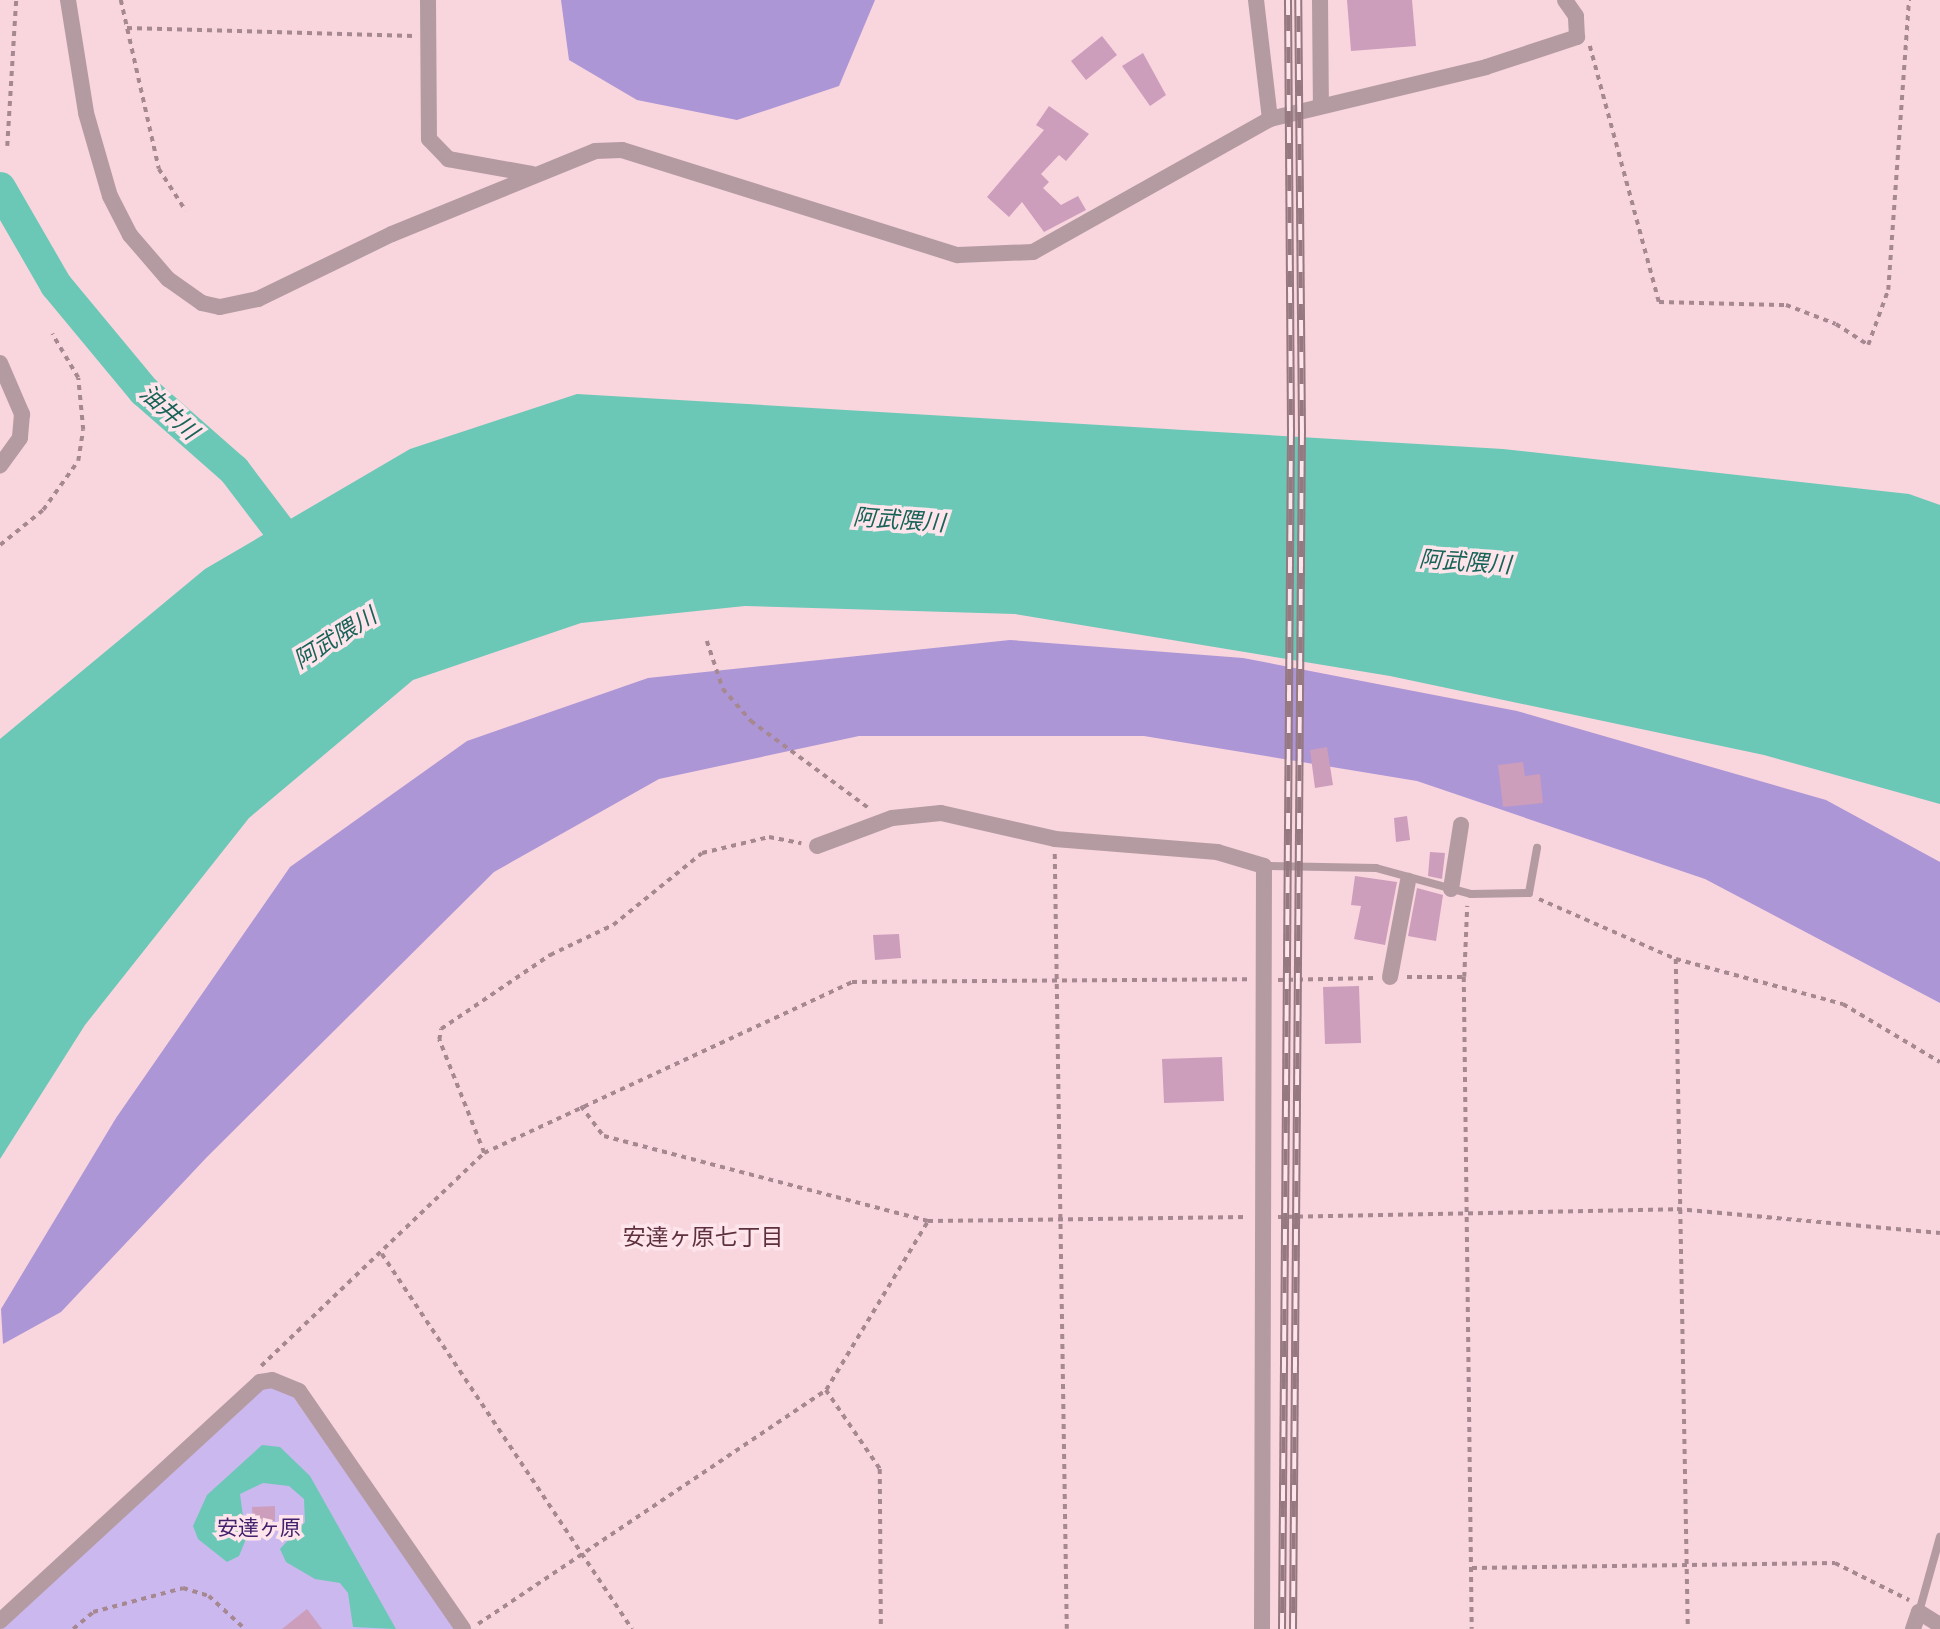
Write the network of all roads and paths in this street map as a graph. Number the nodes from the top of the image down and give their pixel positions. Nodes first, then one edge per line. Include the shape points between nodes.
1 (16, 0) edge
2 (68, 0) edge
3 (121, 0) edge
4 (428, 0) edge
5 (1256, 0) edge
6 (1320, 0) edge
7 (1565, 0) edge
8 (1909, 0) edge
9 (127, 27) junction
10 (1581, 29) junction
11 (427, 36) junction
12 (1321, 106) junction
13 (1270, 119) junction
14 (7, 146) dead end
15 (534, 175) junction
16 (186, 211) dead end
17 (52, 334) dead end
18 (0, 363) edge
19 (0, 466) edge
20 (0, 545) edge
21 (707, 642) dead end
22 (886, 820) junction
23 (1461, 825) dead end
24 (1055, 839) junction
25 (817, 846) joint
26 (1537, 848) dead end
27 (1264, 866) junction
28 (1408, 881) junction
29 (1459, 891) junction
30 (1529, 894) junction
31 (1676, 959) junction
32 (1390, 977) junction
33 (1464, 977) junction
34 (1264, 979) junction
35 (1056, 980) junction
36 (1940, 1062) edge
37 (484, 1153) junction
38 (928, 1221) dead end
39 (382, 1254) junction
40 (260, 1382) junction
41 (826, 1390) junction
42 (1940, 1537) edge
43 (584, 1558) junction
44 (1688, 1564) junction
45 (1472, 1568) junction
46 (1919, 1609) junction
47 (0, 1621) edge
48 (1940, 1625) edge
49 (73, 1629) edge
50 (246, 1629) edge
51 (463, 1629) edge
52 (471, 1629) edge
53 (632, 1629) edge
54 (881, 1629) edge
55 (1067, 1629) edge
56 (1262, 1629) edge
57 (1472, 1629) edge
58 (1688, 1629) edge
59 (1913, 1629) edge

1 - 14 path
2 - 15 street via 86,113 110,196 130,234 168,279 202,303 241,306 392,234
3 - 9 path
4 - 11 street
5 - 13 street
6 - 12 street
7 - 10 street
8 - 10 path via 1888,290 1868,345 1836,324 1786,305 1659,302
9 - 11 path
9 - 16 path via 159,169
10 - 12 street via 1577,37 1486,67
11 - 15 street via 425,118 438,153 464,164
12 - 13 street
13 - 15 street via 1032,252 1003,257 958,255 622,150 595,151
17 - 20 path via 78,378 83,430 78,461 43,510
18 - 19 street via 22,414 20,438
21 - 22 path via 723,689 751,720
22 - 24 street via 941,813
22 - 25 street
23 - 29 street
24 - 27 street via 1217,852
24 - 35 path
25 - 37 path via 769,837 702,853 613,925 550,955 441,1029 439,1040
26 - 30 lane
27 - 28 lane via 1376,869
27 - 34 street
28 - 29 lane
28 - 32 street
29 - 30 lane
29 - 33 path
30 - 31 path
31 - 36 path via 1843,1004
31 - 44 path
32 - 33 path
32 - 34 path via 1305,983
33 - 45 path
34 - 35 path
34 - 56 street
35 - 37 path via 852,982
35 - 55 path
37 - 39 path
38 - 41 path
39 - 40 path via 261,1363
39 - 43 path
40 - 47 street
40 - 51 street via 289,1383 299,1391
41 - 43 path
41 - 54 path via 880,1469
42 - 46 lane
43 - 52 path
43 - 53 path
44 - 45 path
44 - 46 path via 1835,1563
44 - 58 path
45 - 57 path
46 - 48 street
46 - 59 street
49 - 50 path via 93,1612 183,1588 209,1596

